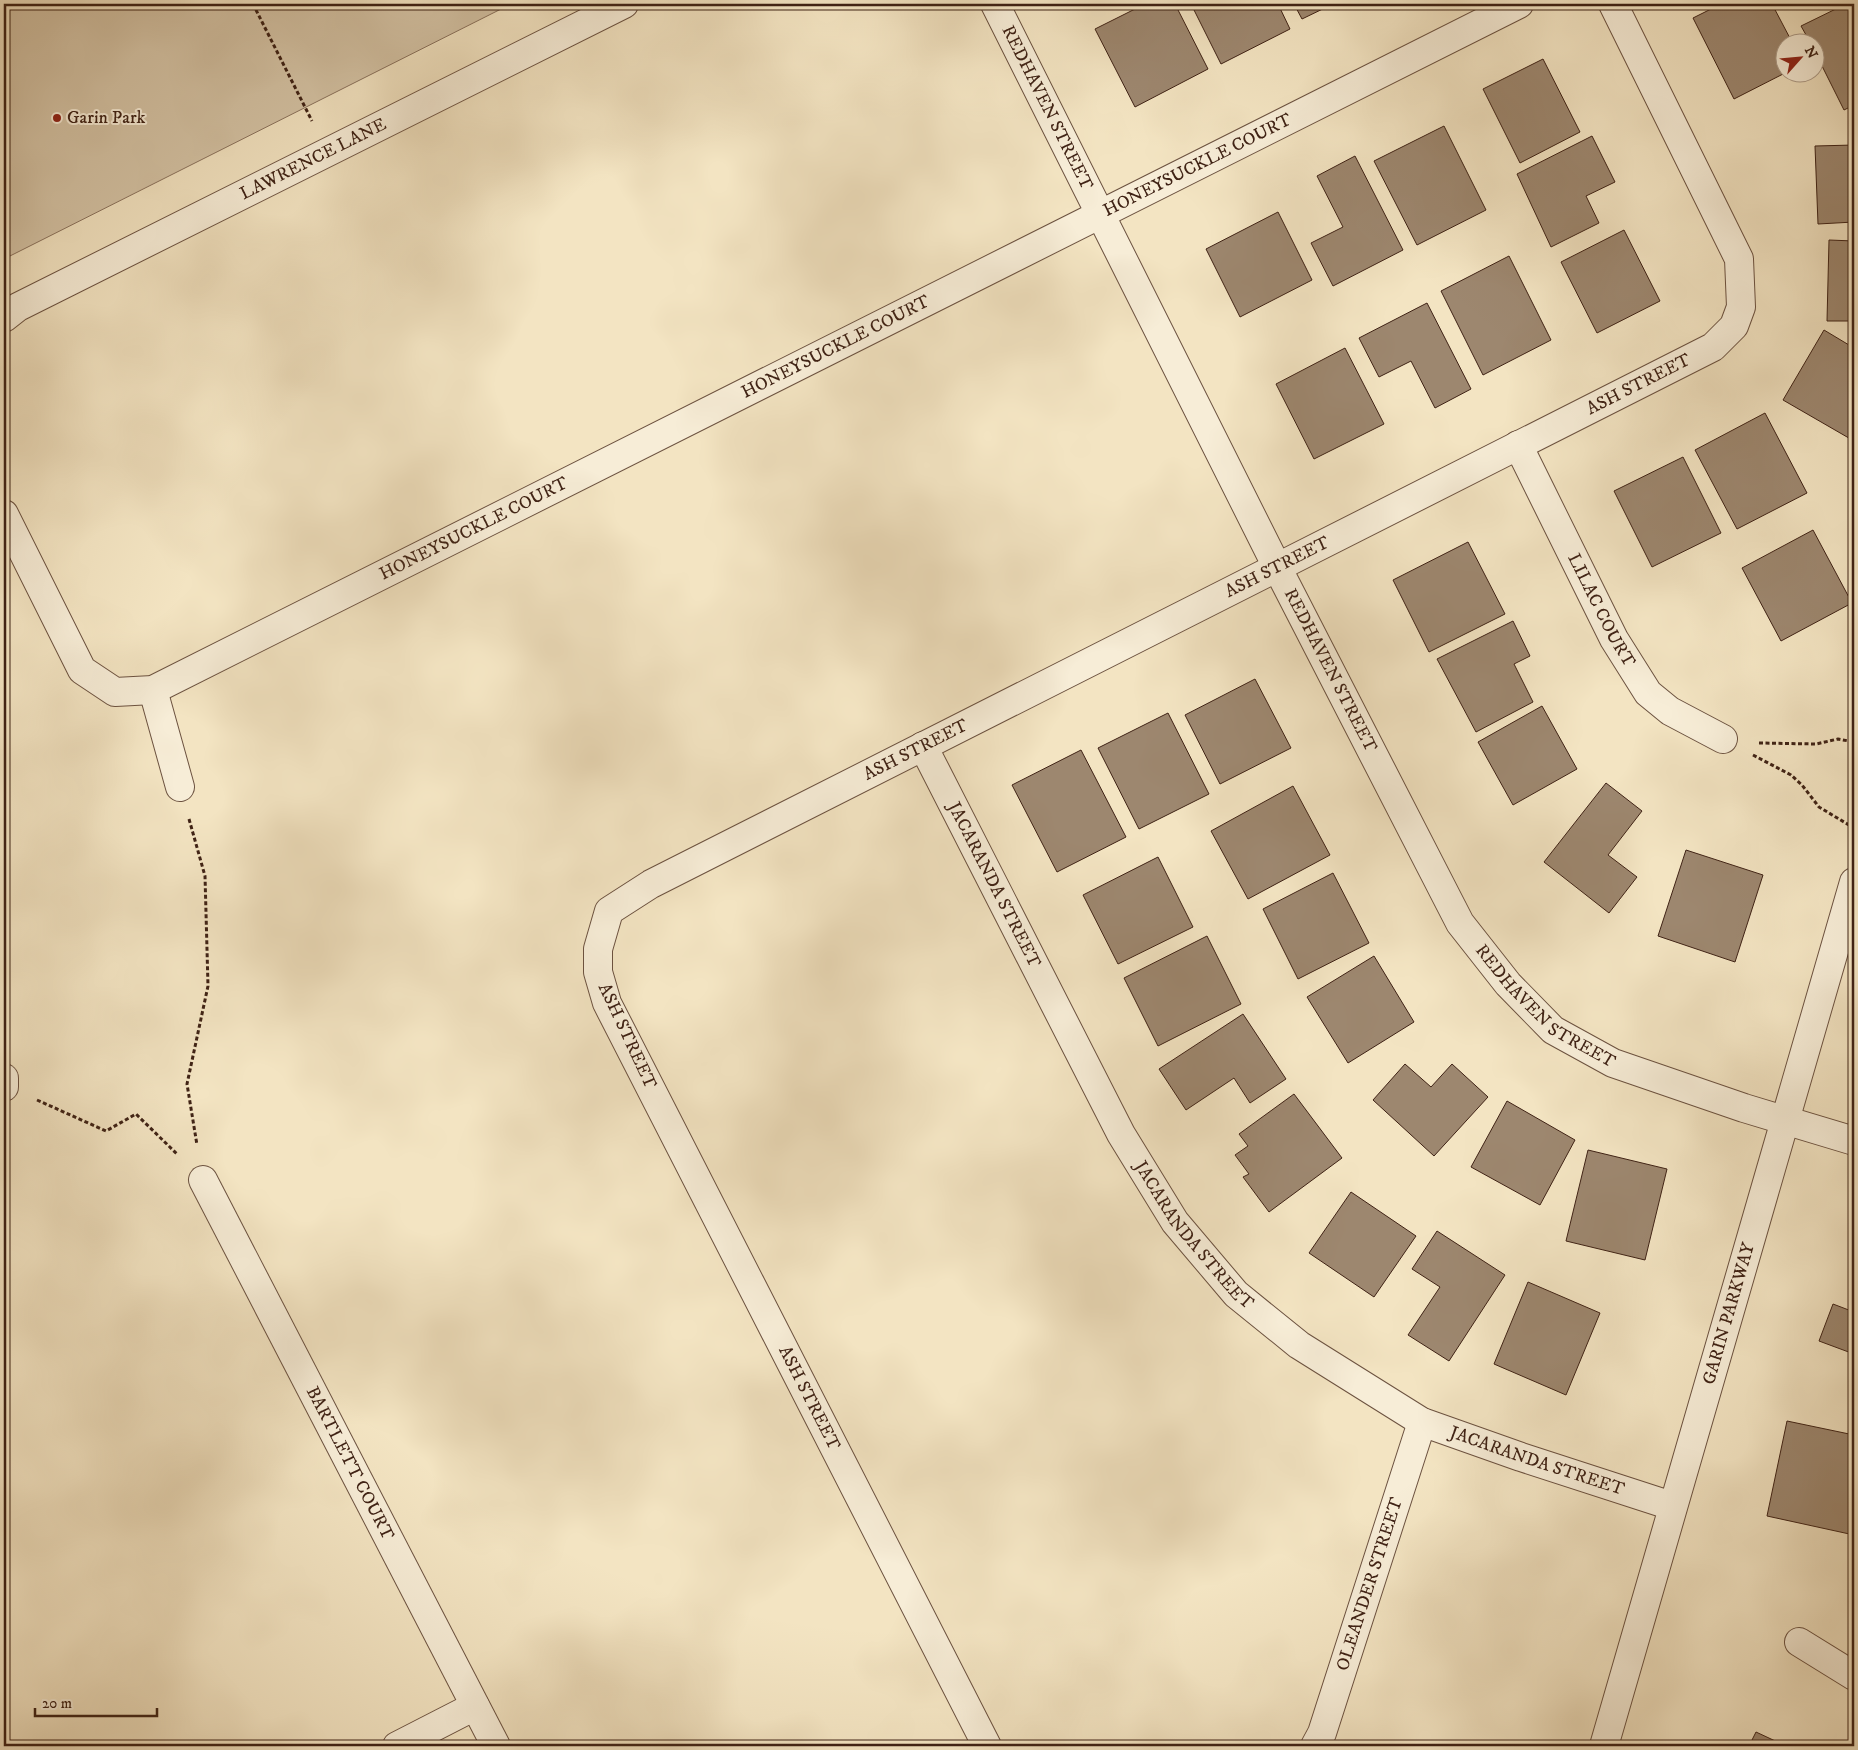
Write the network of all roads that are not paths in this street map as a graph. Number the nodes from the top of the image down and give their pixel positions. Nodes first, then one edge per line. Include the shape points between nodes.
1 (624, 4) edge
2 (995, 4) edge
3 (1520, 4) edge
4 (1613, 4) edge
5 (1100, 214) junction
6 (4, 318) edge
7 (1518, 445) junction
8 (4, 514) edge
9 (1277, 567) junction
10 (153, 690) junction
11 (1725, 740) road end
12 (923, 746) junction
13 (180, 787) road end
14 (1854, 882) edge
15 (4, 1078) edge
16 (4, 1085) edge
17 (1786, 1120) junction
18 (1854, 1141) edge
19 (203, 1180) road end
20 (1422, 1422) junction
21 (1672, 1506) junction
22 (1800, 1642) dead end
23 (1854, 1676) edge
24 (475, 1706) junction
25 (397, 1746) edge
26 (496, 1746) edge
27 (987, 1746) edge
28 (1315, 1746) edge
29 (1604, 1746) edge

1 - 6 street, LAWRENCE LANE via 18,307
2 - 5 street, REDHAVEN STREET
3 - 5 street, HONEYSUCKLE COURT
4 - 7 street, ASH STREET via 1740,259 1741,307 1734,326 1713,347
5 - 9 street, REDHAVEN STREET
5 - 10 street, HONEYSUCKLE COURT
7 - 9 street, ASH STREET
7 - 11 street, LILAC COURT via 1614,639 1648,692 1670,711
8 - 10 street via 82,670 115,692
9 - 12 street, ASH STREET
9 - 17 street, REDHAVEN STREET via 1460,923 1508,984 1553,1030 1613,1063
10 - 13 street
12 - 20 street, JACARANDA STREET via 1121,1134 1175,1222 1236,1294 1299,1345
12 - 27 street, ASH STREET via 651,884 609,911 598,949 598,972 607,1003
14 - 17 street, GARIN PARKWAY
15 - 16 street
17 - 18 street, REDHAVEN STREET
17 - 21 street, GARIN PARKWAY
19 - 24 street, BARTLETT COURT
20 - 21 street, JACARANDA STREET
20 - 28 street, OLEANDER STREET via 1322,1733
21 - 29 street, GARIN PARKWAY
22 - 23 street
24 - 25 street
24 - 26 street, BARTLETT COURT

